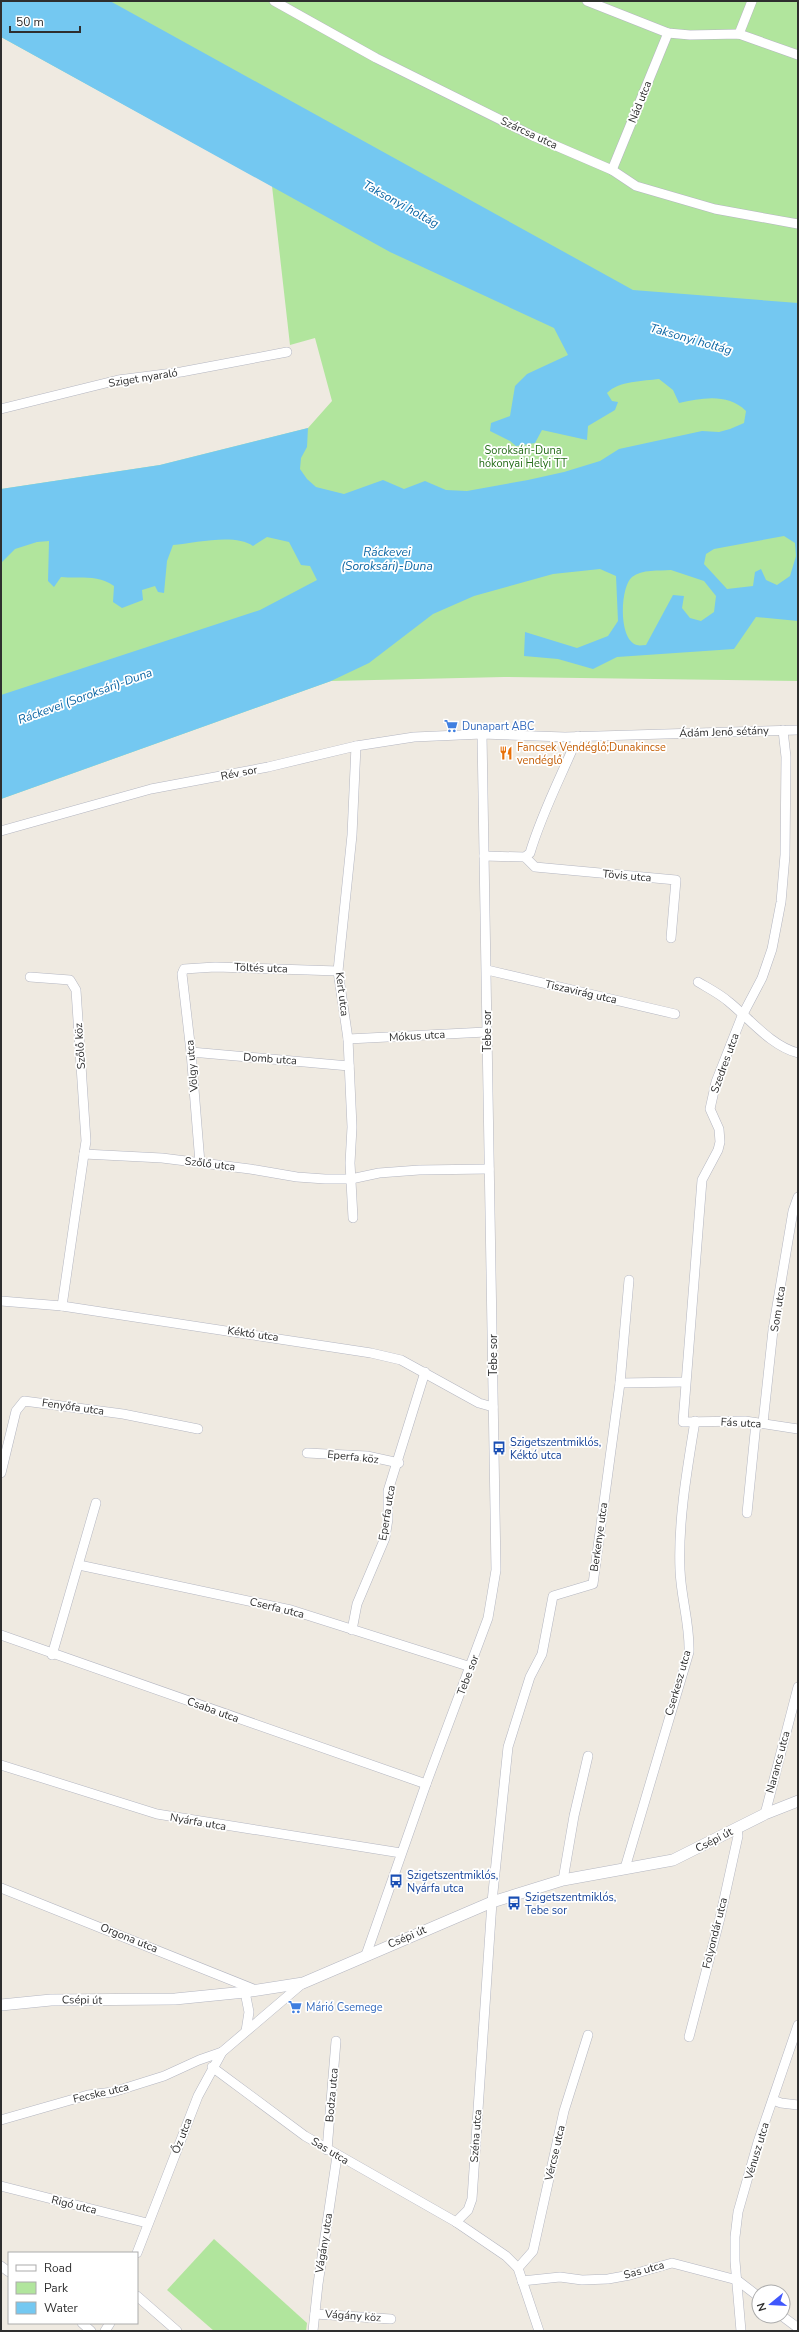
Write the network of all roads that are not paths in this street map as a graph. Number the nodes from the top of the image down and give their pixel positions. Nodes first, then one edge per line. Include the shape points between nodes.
1 (274, 1) edge
2 (587, 1) edge
3 (752, 1) edge
4 (668, 33) junction
5 (739, 34) junction
6 (798, 55) edge
7 (612, 170) junction
8 (798, 224) edge
9 (287, 352) dead end
10 (1, 409) edge
11 (783, 730) junction
12 (798, 730) edge
13 (482, 734) junction
14 (578, 736) junction
15 (356, 746) junction
16 (1, 832) edge
17 (484, 856) junction
18 (525, 857) junction
19 (671, 938) dead end
20 (184, 969) joint
21 (487, 970) junction
22 (338, 971) junction
23 (30, 977) dead end
24 (698, 982) dead end
25 (675, 1014) dead end
26 (742, 1016) junction
27 (486, 1032) junction
28 (348, 1039) junction
29 (191, 1052) junction
30 (798, 1053) edge
31 (349, 1066) junction
32 (84, 1154) junction
33 (200, 1164) junction
34 (489, 1169) junction
35 (351, 1179) junction
36 (798, 1196) edge
37 (353, 1218) dead end
38 (629, 1280) dead end
39 (1, 1301) edge
40 (62, 1306) junction
41 (425, 1372) junction
42 (685, 1382) junction
43 (620, 1383) junction
44 (493, 1407) junction
45 (683, 1422) joint
46 (695, 1422) junction
47 (760, 1423) junction
48 (798, 1427) edge
49 (198, 1429) dead end
50 (308, 1453) dead end
51 (399, 1463) junction
52 (1, 1473) edge
53 (96, 1503) dead end
54 (747, 1513) dead end
55 (79, 1565) junction
56 (352, 1630) junction
57 (1, 1635) edge
58 (52, 1654) junction
59 (471, 1667) junction
60 (798, 1687) edge
61 (588, 1756) dead end
62 (1, 1765) edge
63 (426, 1784) junction
64 (798, 1801) edge
65 (765, 1814) junction
66 (737, 1828) junction
67 (401, 1853) junction
68 (625, 1868) junction
69 (563, 1880) junction
70 (1, 1888) edge
71 (492, 1902) junction
72 (366, 1955) junction
73 (303, 1983) junction
74 (251, 1991) junction
75 (1, 2005) edge
76 (798, 2025) edge
77 (246, 2031) junction
78 (588, 2036) dead end
79 (688, 2038) dead end
80 (336, 2041) dead end
81 (222, 2052) junction
82 (212, 2067) junction
83 (773, 2100) junction
84 (798, 2105) edge
85 (1, 2120) edge
86 (327, 2150) junction
87 (337, 2156) junction
88 (1, 2186) edge
89 (456, 2222) junction
90 (148, 2223) junction
91 (137, 2252) edge
92 (518, 2268) junction
93 (737, 2280) junction
94 (522, 2281) junction
95 (751, 2291) edge
96 (138, 2297) edge
97 (315, 2314) junction
98 (390, 2319) dead end
99 (83, 2324) edge
100 (91, 2331) edge
101 (177, 2331) edge
102 (313, 2331) edge
103 (539, 2331) edge
104 (741, 2331) edge

1 - 7 street, Szárcsa utca via 440,91
2 - 4 street
3 - 5 street
4 - 5 street
4 - 7 street, Nád utca
5 - 6 street
7 - 8 street, Szárcsa utca via 636,186 715,209
9 - 10 street, Sziget nyaraló via 181,372 118,380
11 - 12 street, Ádám Jenő sétány
11 - 14 street, Ádám Jenő sétány
11 - 26 street, Szedres utca via 786,757 785,856 781,902 772,949 762,978
13 - 14 street, Ádám Jenő sétány
13 - 15 street, Rév sor via 414,737
13 - 17 street, Tebe sor
14 - 18 street via 547,803 530,853
15 - 16 street, Rév sor via 268,767 144,790
15 - 22 street, Kert utca via 351,842
17 - 18 street
17 - 21 street, Tebe sor
18 - 19 street, Tövis utca via 535,867 676,880
20 - 22 street, Töltés utca via 215,967
20 - 29 street, Völgy utca via 182,974
21 - 25 street, Tiszavirág utca
21 - 27 street, Tebe sor
22 - 28 street, Kert utca
23 - 32 street, Szőlő köz via 70,980 76,990 86,1133
24 - 26 street via 729,1002
26 - 30 street via 780,1045
26 - 42 street, Szedres utca via 711,1101 710,1109 719,1129 720,1142 702,1180
27 - 28 street, Mókus utca
27 - 34 street, Tebe sor
28 - 31 street, Kert utca
29 - 31 street, Domb utca
29 - 33 street, Völgy utca
31 - 35 street, Kert utca
32 - 33 street, Szőlő utca via 162,1158
32 - 40 street
33 - 35 street, Szőlő utca via 297,1177
34 - 35 street, Szőlő utca via 403,1171
34 - 44 street, Tebe sor
35 - 37 street, Kert utca
36 - 47 street, Som utca via 793,1211 773,1330
38 - 43 street, Berkenye utca
39 - 40 street, Kéktó utca
40 - 41 street, Kéktó utca via 345,1347 402,1360
41 - 44 street, Kéktó utca
41 - 51 street, Eperfa utca
42 - 43 street
42 - 45 street, Szedres utca
43 - 71 street, Berkenye utca via 593,1584 553,1596 542,1654 530,1677 508,1747
44 - 59 street, Tebe sor via 496,1570 488,1618
45 - 46 street, Fás utca
46 - 47 street, Fás utca
46 - 68 street, Cserkesz utca via 682,1510 680,1570 689,1633 689,1652
47 - 48 street, Fás utca
47 - 54 street, Som utca
49 - 52 street, Fenyőfa utca via 123,1414 24,1401 16,1411
50 - 51 street, Eperfa köz via 366,1456
51 - 56 street, Eperfa utca via 388,1491 385,1538 357,1604
53 - 55 street
55 - 56 street, Cserfa utca via 264,1603
55 - 58 street
56 - 59 street, Cserfa utca via 404,1644
57 - 58 street, Csaba utca
58 - 63 street, Csaba utca
59 - 63 street, Tebe sor
60 - 65 street, Narancs utca
61 - 69 street
62 - 67 street, Nyárfa utca via 157,1814
63 - 67 street, Tebe sor
64 - 65 street, Csépi út
65 - 66 street, Csépi út
66 - 68 street, Csépi út via 672,1860
66 - 79 street, Folyondár utca via 738,1836 720,1918
67 - 72 street, Tebe sor
68 - 69 street, Csépi út
69 - 71 street, Csépi út
70 - 74 street, Orgona utca
71 - 72 street, Csépi út
71 - 89 street, Széna utca via 472,2199 468,2210
72 - 73 street, Csépi út
73 - 74 street, Csépi út
73 - 77 street, Őz utca
74 - 75 street, Csépi út via 175,1999 51,2000
74 - 77 street
76 - 83 street, Vénusz utca
77 - 81 street, Őz utca
78 - 92 street, Vércse utca via 564,2111 533,2251
80 - 86 street, Bodza utca
81 - 82 street, Őz utca
81 - 85 street, Fecske utca via 164,2076 113,2092 88,2095
82 - 86 street, Sas utca
82 - 90 street, Őz utca
83 - 84 street
83 - 93 street, Vénusz utca via 738,2212 735,2237
86 - 87 street, Sas utca
87 - 89 street, Sas utca
87 - 97 street, Vágány utca
88 - 90 street, Rigó utca
89 - 92 street via 506,2256
90 - 91 street, Őz utca
92 - 94 street
93 - 94 street, Sas utca via 672,2263 608,2279 582,2280 560,2277
93 - 95 street, Sas utca
93 - 104 street, Vénusz utca
94 - 103 street
96 - 101 street
97 - 98 street, Vágány köz
97 - 102 street, Vágány utca
99 - 100 street

